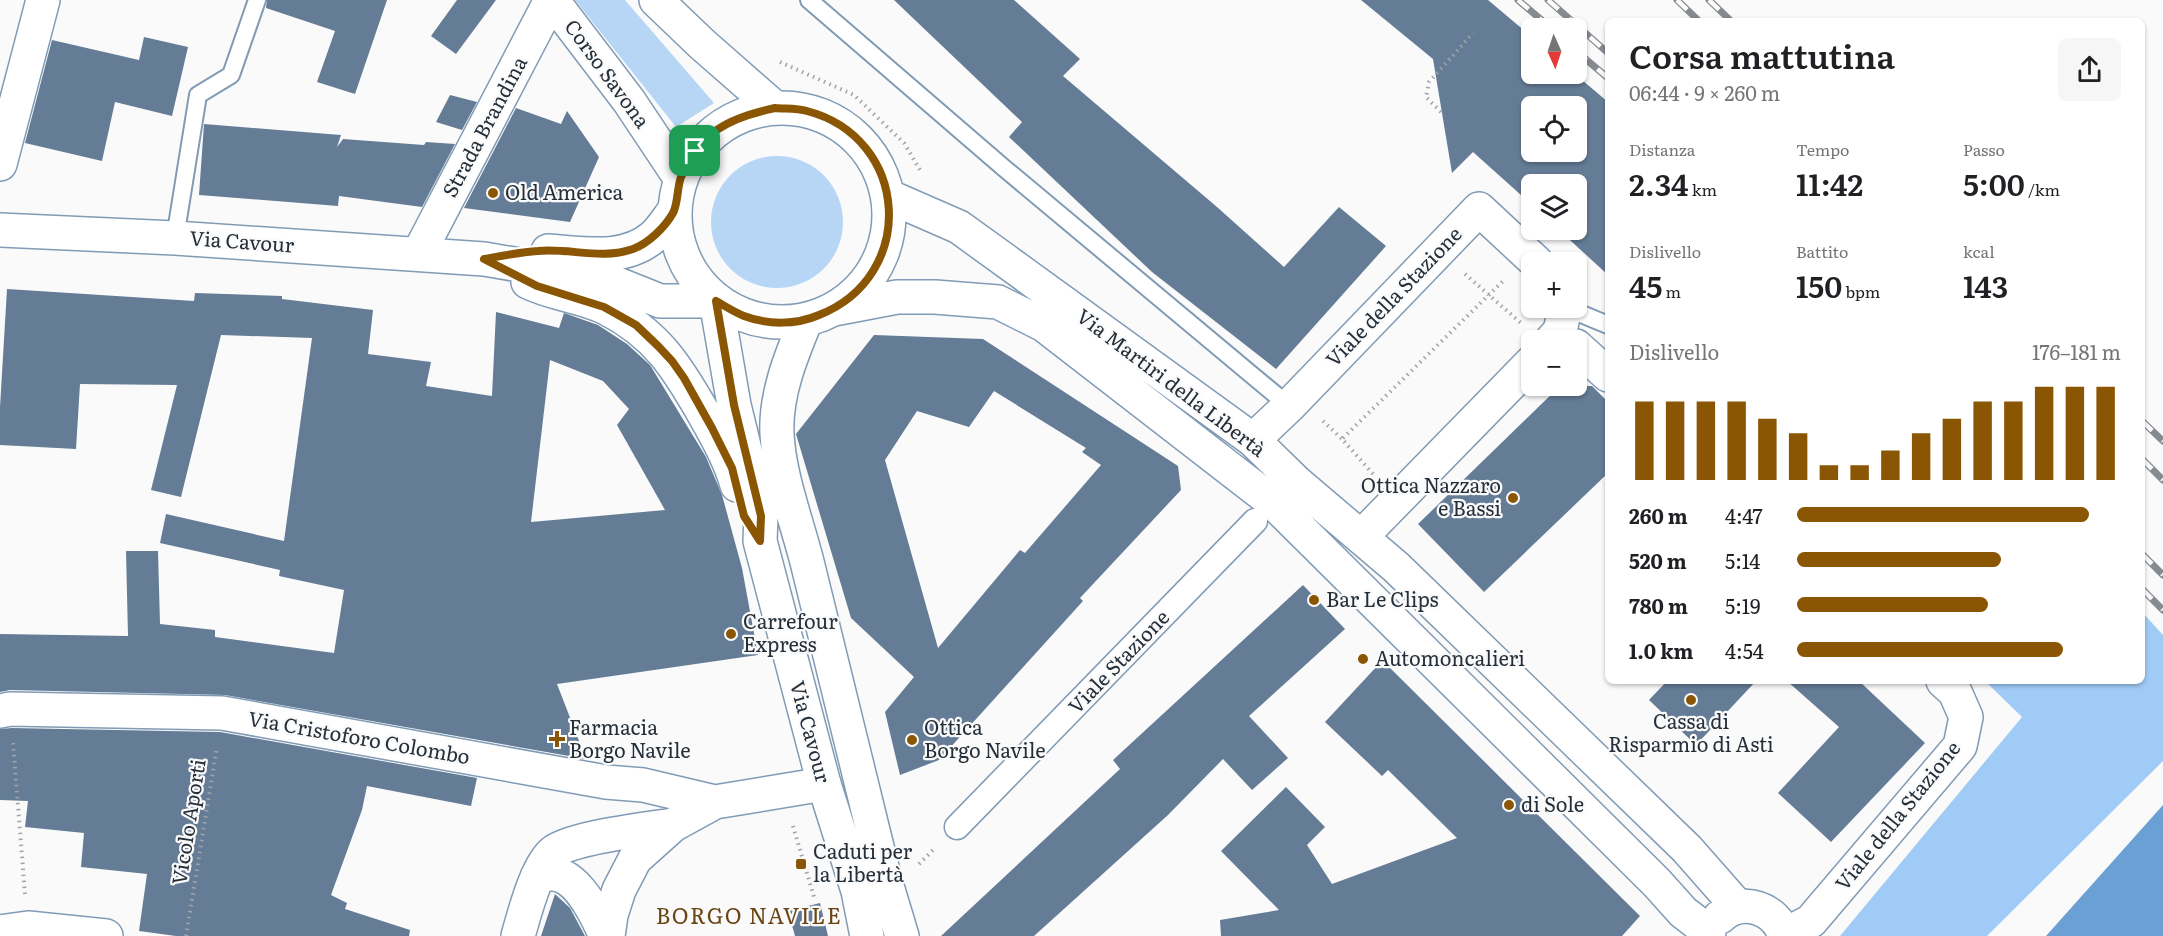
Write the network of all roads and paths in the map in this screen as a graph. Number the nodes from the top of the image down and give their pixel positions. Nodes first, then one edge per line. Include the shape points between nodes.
1 (43, 0) edge
2 (257, 0) edge
3 (551, 0) edge
4 (656, 0) edge
5 (808, 0) edge
6 (1473, 33) dead end
7 (772, 59) dead end
8 (775, 108) junction
9 (1441, 112) dead end
10 (0, 164) edge
11 (922, 173) dead end
12 (681, 179) junction
13 (888, 196) junction
14 (674, 212) junction
15 (0, 230) edge
16 (175, 238) junction
17 (1526, 252) edge
18 (419, 253) junction
19 (484, 259) junction
20 (1458, 268) dead end
21 (1521, 269) edge
22 (1489, 295) junction
23 (716, 301) junction
24 (820, 315) junction
25 (1605, 325) edge
26 (1559, 328) edge
27 (1605, 372) edge
28 (1521, 373) edge
29 (1289, 406) junction
30 (1253, 441) junction
31 (1396, 499) junction
32 (1255, 521) dead end
33 (1360, 537) junction
34 (760, 541) junction
35 (1946, 684) edge
36 (5, 710) edge
37 (222, 713) junction
38 (824, 784) junction
39 (782, 790) junction
40 (715, 802) junction
41 (674, 825) junction
42 (957, 827) joint
43 (916, 867) dead end
44 (537, 877) junction
45 (814, 897) dead end
46 (1738, 907) junction
47 (14, 930) edge
48 (1709, 934) edge
49 (1785, 935) edge
50 (105, 936) edge
51 (186, 936) edge
52 (518, 936) edge
53 (607, 936) edge
54 (867, 936) edge
55 (902, 936) edge

1 - 10 main road
2 - 16 lane via 231,75 198,95
3 - 12 main road, Corso Savona via 630,101
3 - 18 main road, Strada Brandina
4 - 8 main road
5 - 29 lane
6 - 9 path via 1428,82 1426,97
7 - 11 path via 855,95 904,143
8 - 12 main road via 745,115 717,129 695,151
8 - 13 main road via 806,111 836,122 860,141 878,166
12 - 14 main road
13 - 24 main road via 886,244 876,268 858,291
13 - 30 main road, Via Martiri della Libertà via 959,226
14 - 19 main road, Via Cavour via 653,237 634,249 607,255 539,250
14 - 23 main road via 680,252 701,287
15 - 16 main road, Via Cavour
16 - 18 main road, Via Cavour
17 - 29 main road, Viale della Stazione via 1479,208
18 - 19 main road, Via Cavour
19 - 23 main road, Via Cavour via 615,283 660,300
19 - 34 main road via 537,286 604,307 636,325 658,346 684,378 712,428 732,468 744,516
20 - 22 path
21 - 22 path
22 - 26 path
22 - 31 path via 1342,439
23 - 24 main road via 743,316 774,323
23 - 34 main road, Via Cavour via 734,405 761,516
24 - 48 main road via 897,297 935,297 998,302 1044,325 1274,502
24 - 55 main road, Via Cavour via 791,357 777,411 777,435 783,472
25 - 26 lane
26 - 27 main road
28 - 31 main road
29 - 30 main road, Viale della Stazione
30 - 33 main road, Via Martiri della Libertà
31 - 33 main road
32 - 42 street, Viale Stazione
33 - 46 main road, Via Martiri della Libertà via 1396,567 1678,841
34 - 38 main road, Via Cavour
35 - 49 main road, Viale della Stazione via 1955,692 1966,717 1960,746 1811,921
36 - 37 main road, Via Cristoforo Colombo
36 - 47 path
37 - 40 main road, Via Cristoforo Colombo via 595,780 643,784
37 - 51 path, Vicolo Aporti
38 - 39 main road
38 - 54 main road, Via Cavour via 858,891
39 - 40 main road
39 - 45 path
40 - 41 main road
41 - 44 main road via 578,842 554,852
41 - 53 main road via 635,859 620,890
42 - 43 path
44 - 52 main road
44 - 53 main road via 550,873 565,878 589,903
46 - 48 main road via 1716,921
46 - 49 main road via 1764,910 1775,918
47 - 50 main road

